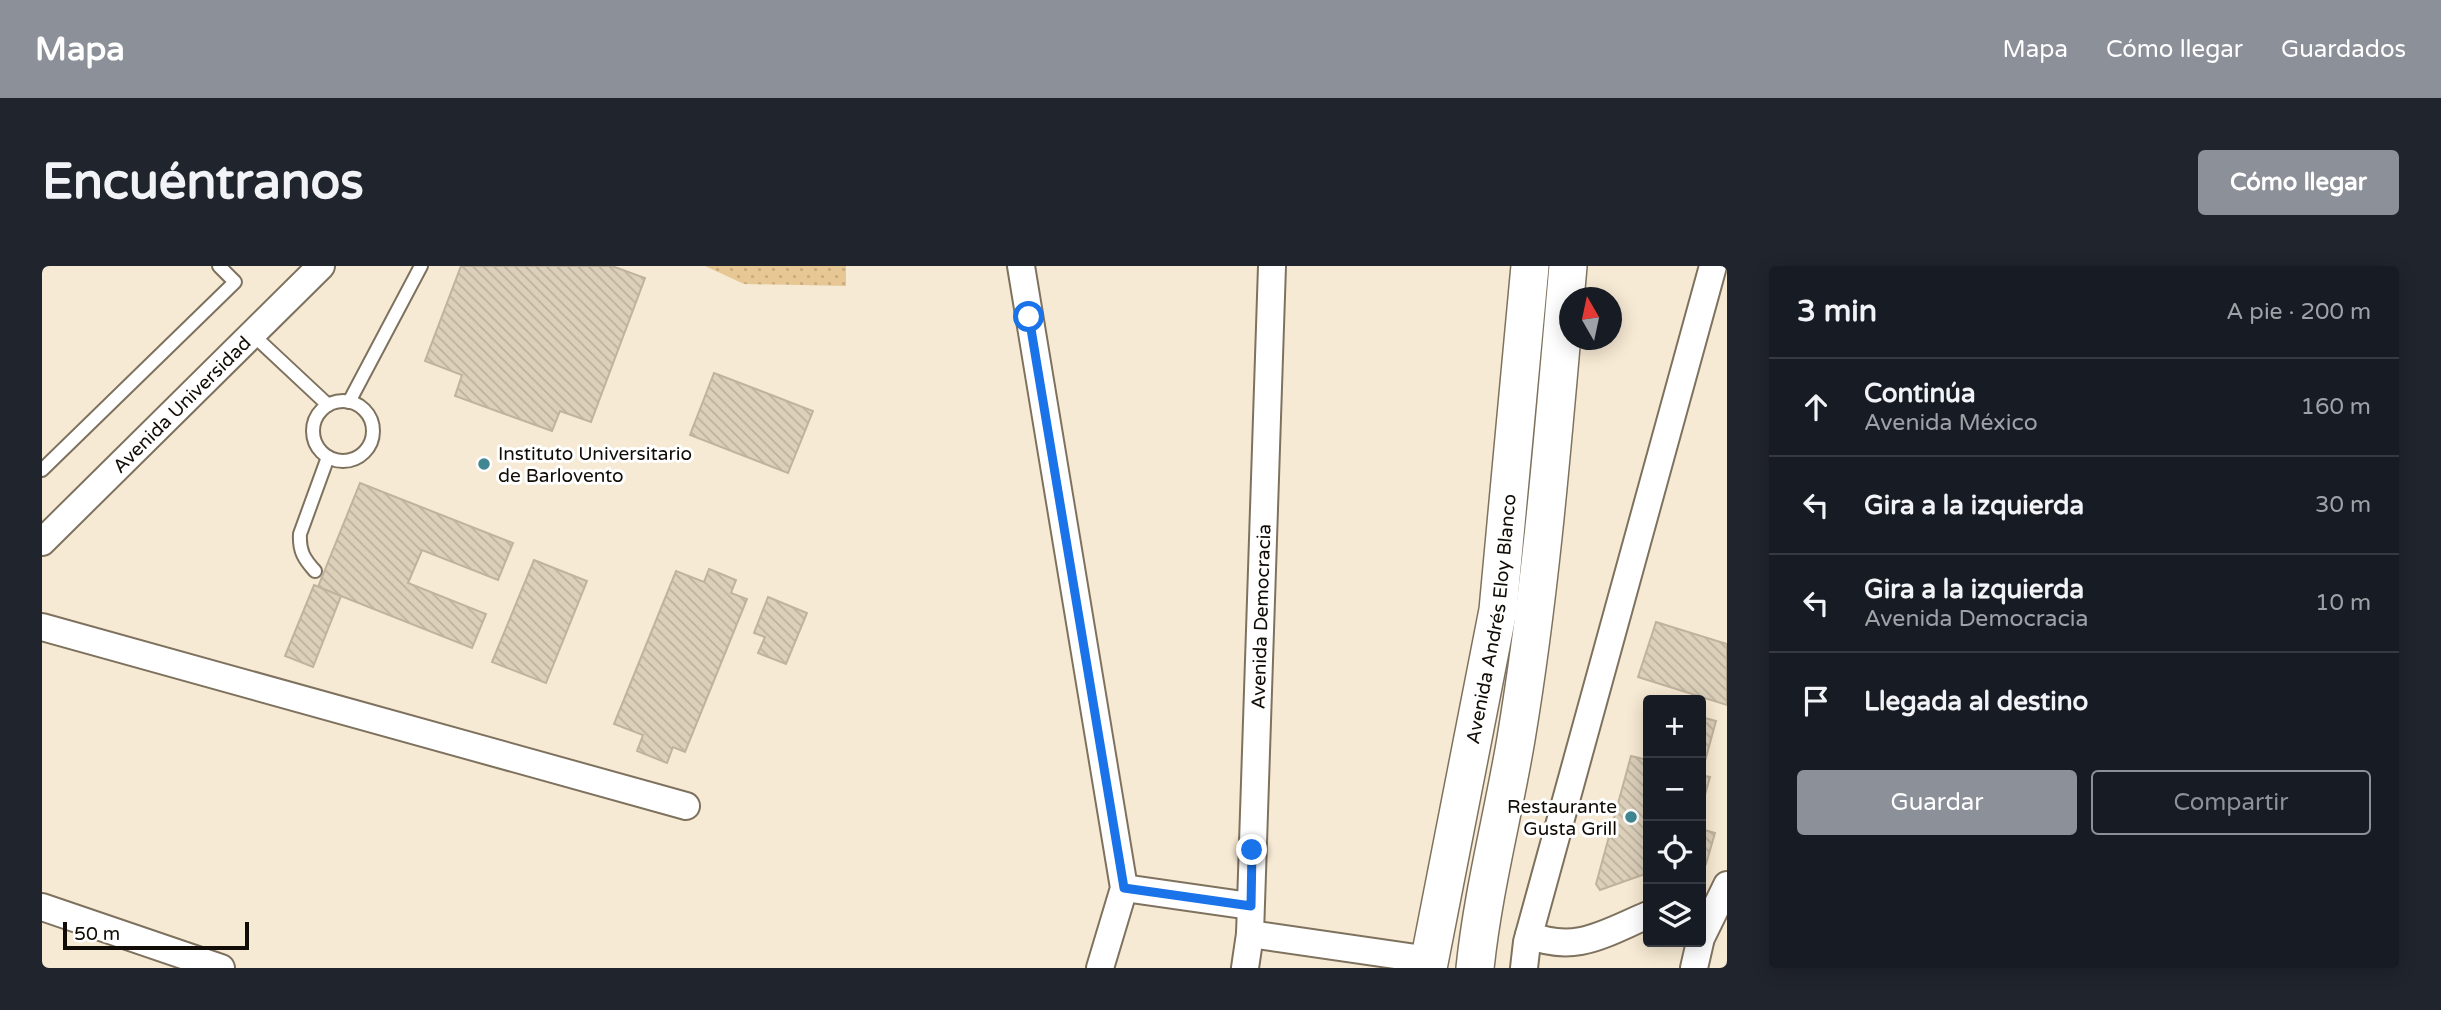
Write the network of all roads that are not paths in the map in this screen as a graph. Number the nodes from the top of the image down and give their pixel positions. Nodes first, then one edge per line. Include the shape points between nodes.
1 (219, 266) edge
2 (321, 266) edge
3 (421, 266) edge
4 (1021, 266) edge
5 (1272, 266) edge
6 (1530, 266) edge
7 (1568, 266) edge
8 (1713, 266) edge
9 (252, 334) junction
10 (349, 402) junction
11 (328, 405) junction
12 (328, 457) junction
13 (42, 470) edge
14 (42, 542) edge
15 (315, 571) dead end
16 (42, 627) edge
17 (686, 806) dead end
18 (1727, 884) edge
19 (1124, 888) junction
20 (1706, 891) edge
21 (1251, 906) junction
22 (44, 914) edge
23 (1643, 917) edge
24 (1706, 928) edge
25 (1250, 934) junction
26 (1698, 947) edge
27 (1527, 948) edge
28 (1429, 964) edge
29 (221, 968) edge
30 (1100, 968) edge
31 (1245, 968) edge
32 (1475, 968) edge
33 (1514, 968) edge
34 (1694, 968) edge

1 - 13 lane via 234,282
2 - 9 street, Avenida Universidad
3 - 10 lane
4 - 19 street
5 - 21 street, Avenida Democracia
6 - 28 main road, Avenida Andrés Eloy Blanco via 1498,610
7 - 32 main road, Avenida Andrés Eloy Blanco via 1541,564 1516,739 1480,917
8 - 27 street
9 - 11 lane
9 - 14 street, Avenida Universidad
10 - 11 lane
10 - 12 lane via 366,412 372,441 359,457 349,461
11 - 12 lane via 315,421 313,432
12 - 15 lane via 300,534 299,547
16 - 17 street
18 - 20 street
18 - 24 street
19 - 21 street
19 - 30 street
21 - 25 street, Avenida Democracia
22 - 29 street
23 - 27 street via 1588,940
25 - 28 street
25 - 31 street, Avenida Democracia
26 - 34 street
27 - 33 street

